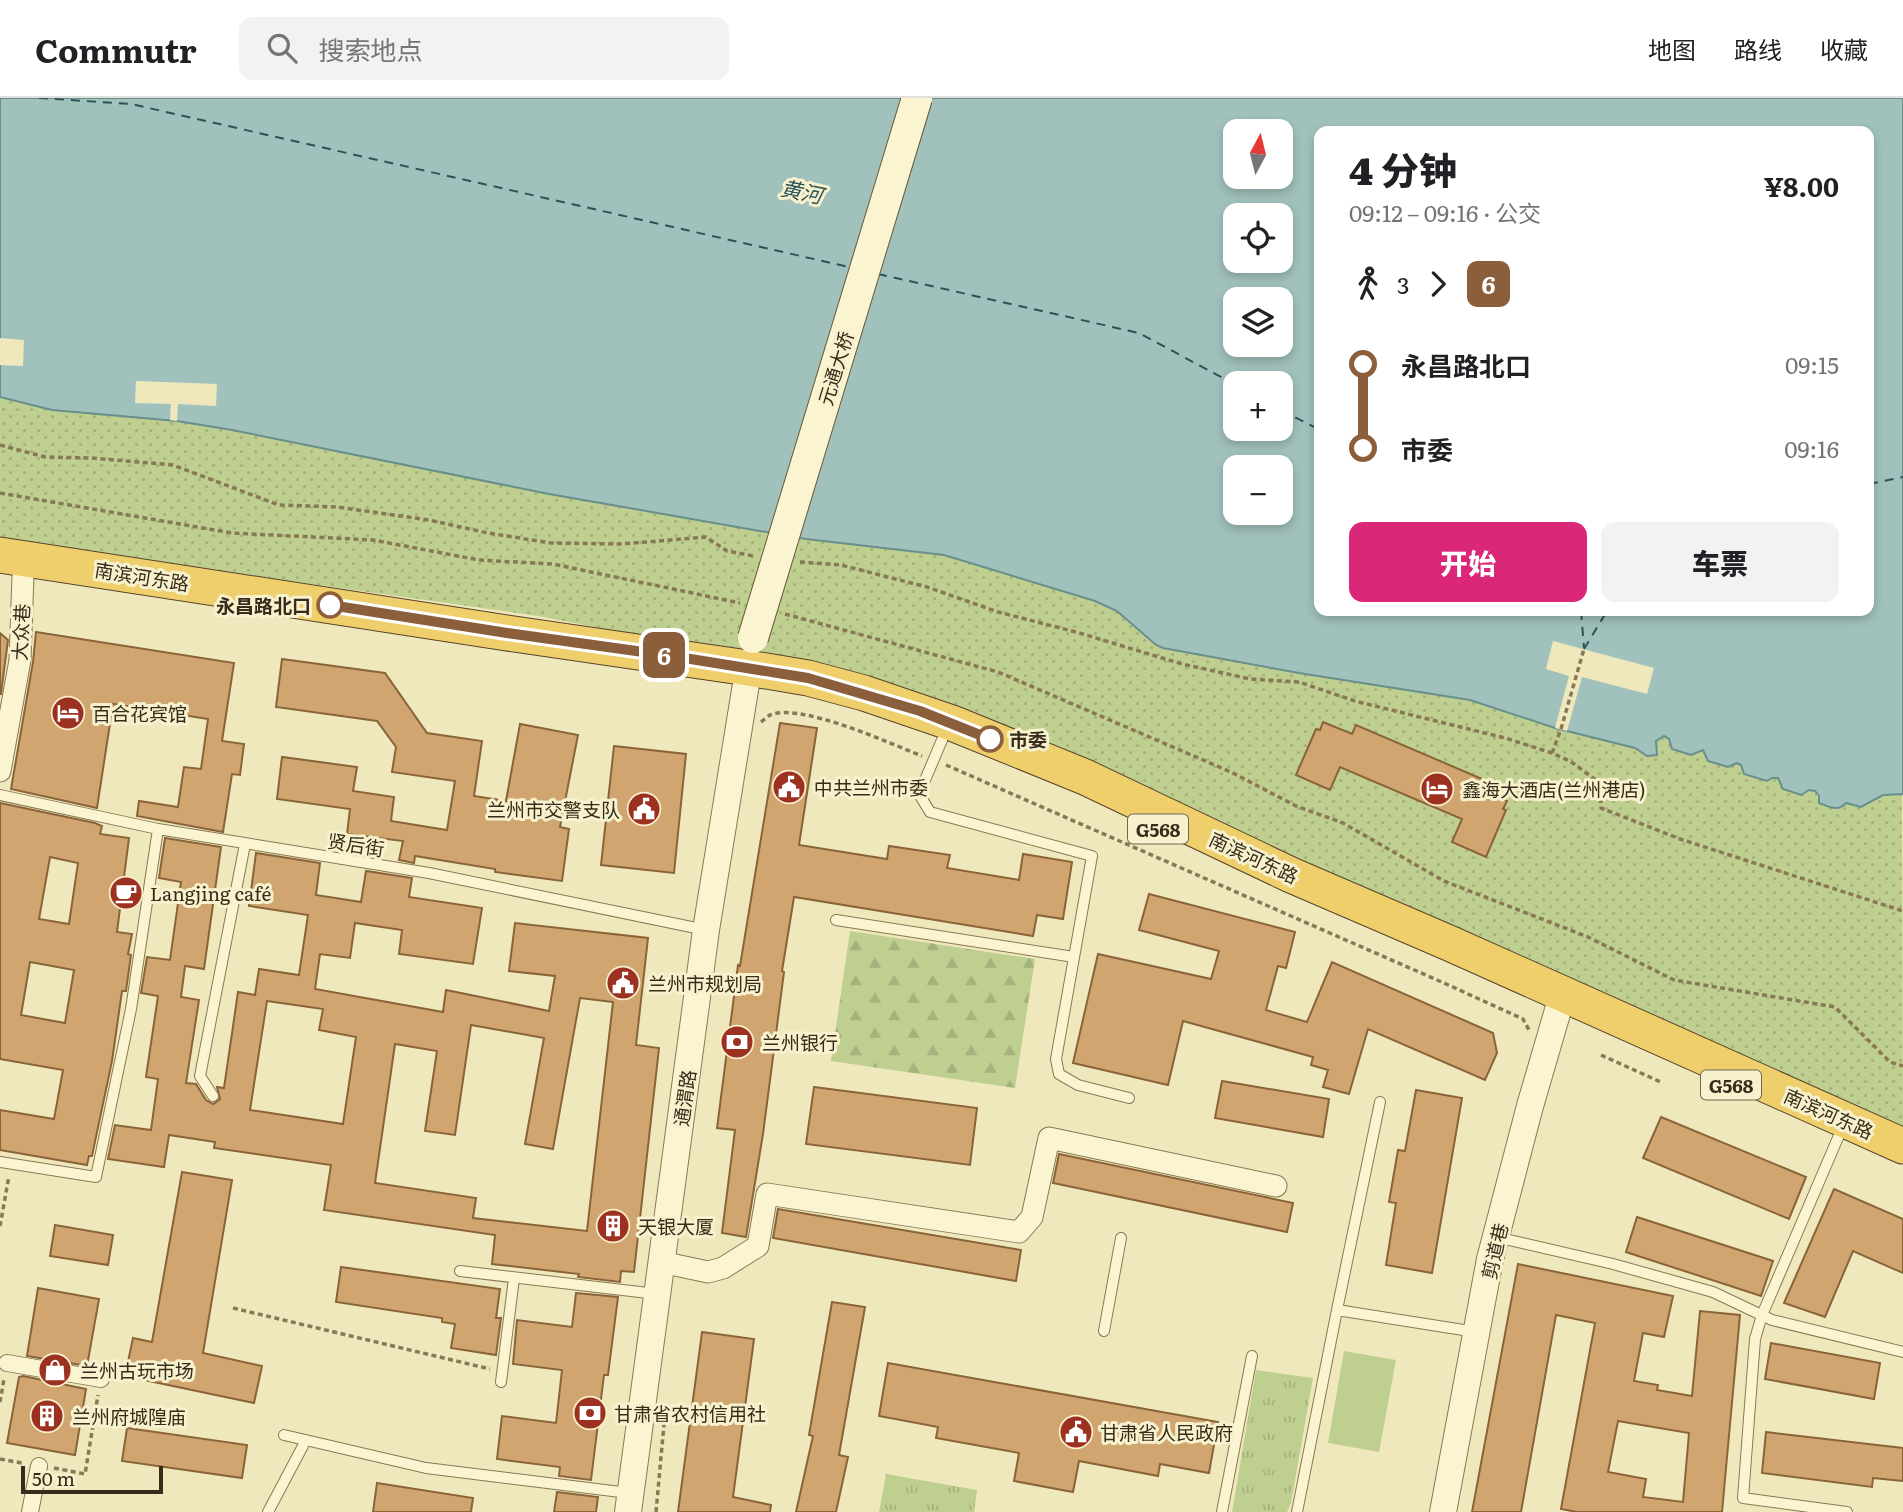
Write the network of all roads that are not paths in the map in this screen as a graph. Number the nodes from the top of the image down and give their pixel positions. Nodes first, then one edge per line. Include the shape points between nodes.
1 (917, 98) edge
2 (8, 567) edge
3 (753, 638) dead end
4 (746, 684) junction
5 (942, 740) junction
6 (0, 771) edge
7 (0, 795) edge
8 (158, 829) junction
9 (245, 844) junction
10 (836, 920) dead end
11 (706, 930) junction
12 (1074, 957) junction
13 (1560, 1000) junction
14 (213, 1096) dead end
15 (1129, 1098) dead end
16 (1380, 1102) dead end
17 (1840, 1133) junction
18 (1903, 1146) edge
19 (6, 1163) edge
20 (1903, 1164) edge
21 (1276, 1186) dead end
22 (1496, 1237) junction
23 (1121, 1238) dead end
24 (662, 1262) junction
25 (460, 1271) dead end
26 (514, 1278) junction
27 (657, 1294) junction
28 (1337, 1310) junction
29 (1762, 1315) junction
30 (1104, 1331) dead end
31 (1478, 1333) junction
32 (1903, 1352) edge
33 (1252, 1356) dead end
34 (7, 1363) road end
35 (502, 1376) road end
36 (101, 1379) road end
37 (284, 1435) dead end
38 (306, 1440) junction
39 (38, 1466) road end
40 (630, 1502) edge
41 (30, 1512) edge
42 (268, 1512) edge
43 (1222, 1512) edge
44 (1297, 1512) edge
45 (1443, 1512) edge
46 (1847, 1512) edge

1 - 3 main road, 元通大桥, bridge
2 - 4 highway, 南滨河东路 / G568
2 - 6 street, 大众巷 via 20,660
2 - 13 highway, 南滨河东路 / G568 via 697,660 808,678 864,693 1085,776
4 - 5 highway, 南滨河东路 / G568 via 857,711
4 - 11 street, 通渭路
5 - 12 lane via 919,794 930,812 1092,856
5 - 13 highway, 南滨河东路 / G568 via 1039,775 1286,888
7 - 8 lane, 贤后街
8 - 9 lane, 贤后街
8 - 19 lane via 131,1009 96,1177
9 - 11 lane, 贤后街 via 429,873
9 - 14 lane via 200,1076
10 - 12 lane
11 - 24 street, 通渭路
12 - 15 lane via 1056,1059 1059,1074 1078,1086
13 - 17 highway, 南滨河东路 / G568
13 - 18 highway, 南滨河东路 / G568
13 - 22 street, 剪道巷
16 - 28 lane
17 - 20 highway, 南滨河东路 / G568
17 - 29 lane
21 - 24 street via 1049,1138 1032,1217 1019,1232 767,1194 758,1246 708,1272
22 - 29 lane via 1701,1289
22 - 31 street, 剪道巷
23 - 30 lane
24 - 27 street, 通渭路
25 - 26 lane
26 - 27 lane
26 - 35 lane
27 - 40 street, 通渭路
28 - 31 lane
28 - 44 lane
29 - 32 lane
29 - 46 lane via 1755,1339 1743,1498
31 - 45 street, 剪道巷
33 - 43 lane
34 - 36 street
37 - 38 lane
38 - 40 lane via 426,1468
38 - 42 lane
39 - 41 street

